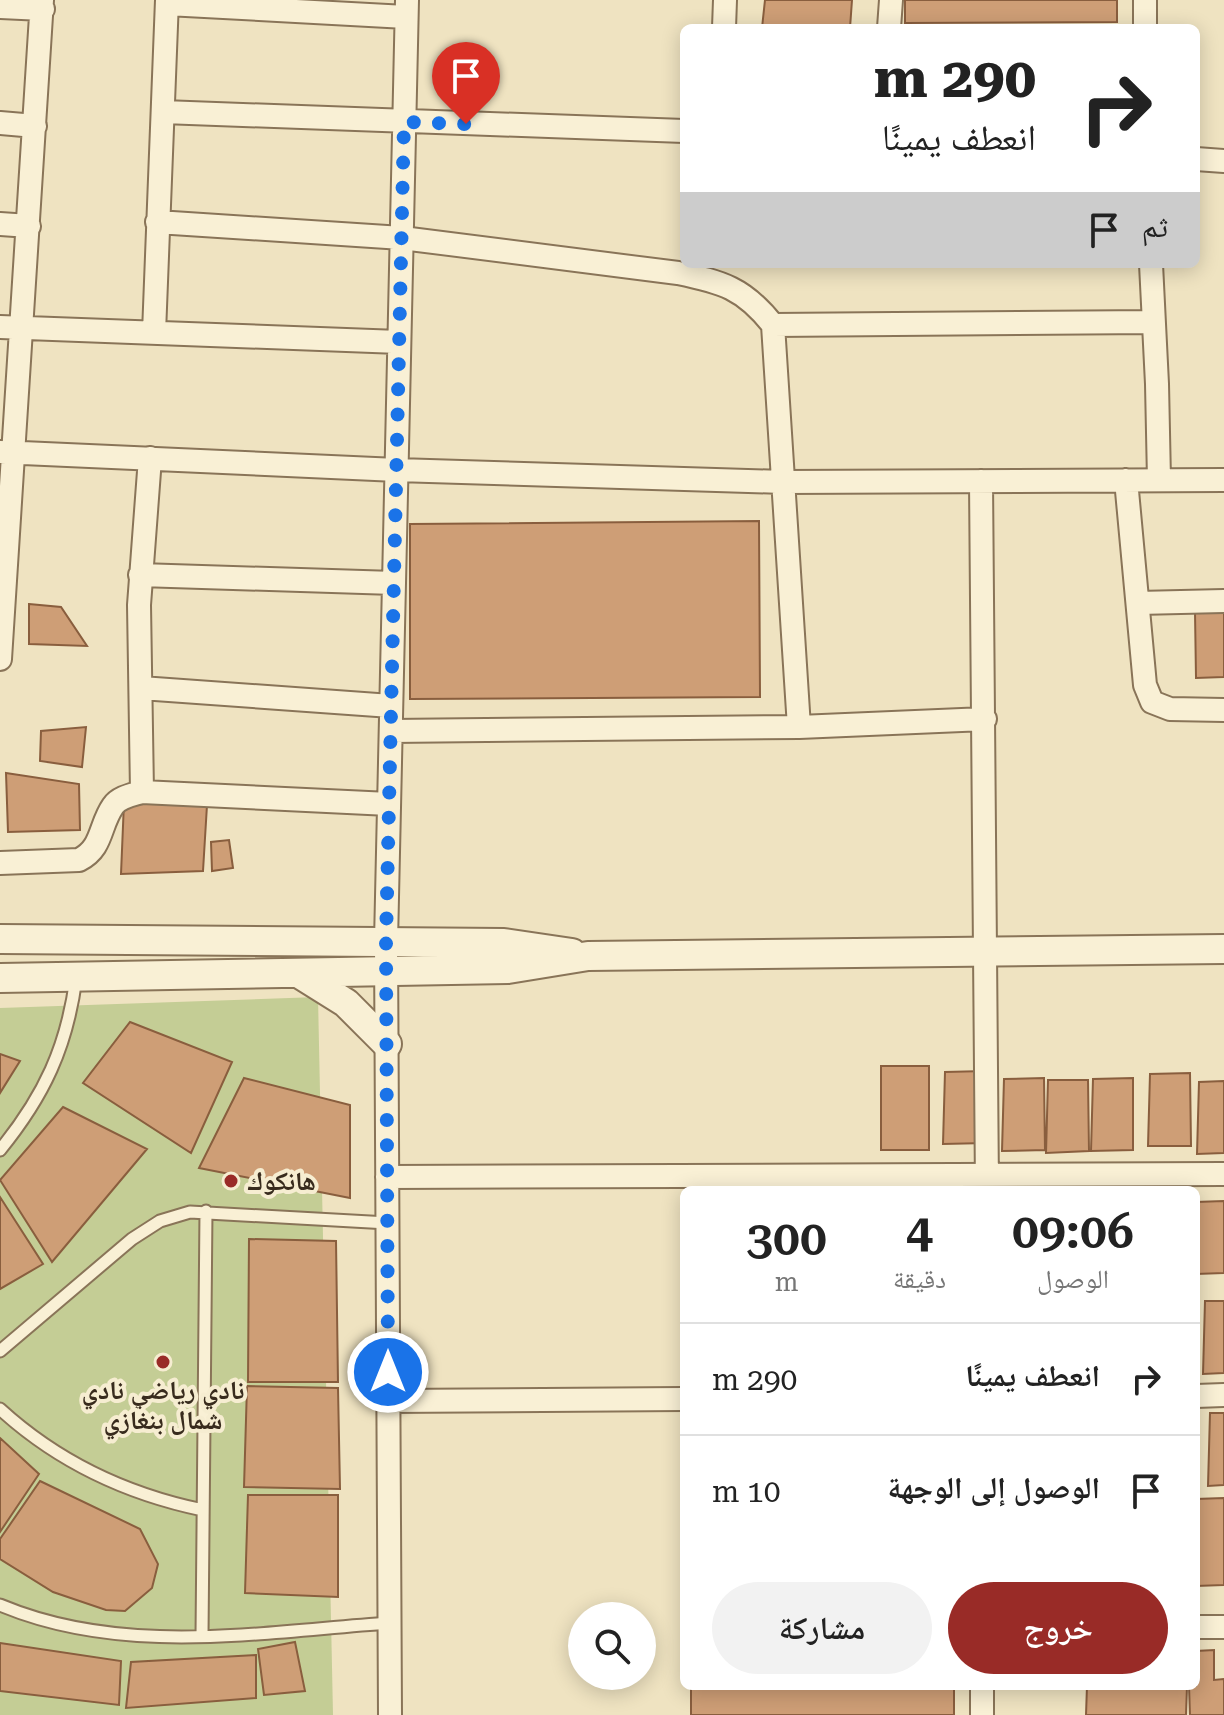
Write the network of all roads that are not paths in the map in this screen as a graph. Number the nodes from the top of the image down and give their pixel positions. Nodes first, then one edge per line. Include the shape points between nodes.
1 (725, 0) edge
2 (891, 0) edge
3 (1145, 0) edge
4 (167, 2) edge
5 (42, 4) edge
6 (0, 7) edge
7 (406, 8) edge
8 (724, 24) edge
9 (889, 24) edge
10 (1145, 24) edge
11 (163, 112) junction
12 (404, 122) junction
13 (0, 123) edge
14 (35, 126) junction
15 (680, 131) edge
16 (1200, 159) edge
17 (1224, 161) edge
18 (157, 222) junction
19 (0, 224) edge
20 (29, 226) junction
21 (402, 238) junction
22 (1151, 268) edge
23 (1153, 322) junction
24 (773, 325) junction
25 (11, 328) edge
26 (154, 333) junction
27 (399, 342) junction
28 (7, 453) edge
29 (150, 458) junction
30 (397, 470) junction
31 (1126, 480) junction
32 (1159, 480) junction
33 (1224, 480) edge
34 (981, 481) junction
35 (783, 482) junction
36 (3, 571) edge
37 (140, 575) junction
38 (394, 583) junction
39 (1224, 601) edge
40 (1138, 603) junction
41 (0, 659) edge
42 (141, 688) junction
43 (391, 706) junction
44 (1224, 710) edge
45 (985, 719) junction
46 (799, 727) junction
47 (391, 731) junction
48 (142, 792) junction
49 (389, 804) junction
50 (0, 863) edge
51 (0, 939) edge
52 (386, 942) junction
53 (1224, 949) edge
54 (986, 952) junction
55 (588, 956) junction
56 (387, 971) junction
57 (298, 973) junction
58 (77, 976) junction
59 (0, 978) edge
60 (387, 1044) junction
61 (0, 1150) edge
62 (1224, 1174) edge
63 (387, 1177) junction
64 (987, 1183) edge
65 (206, 1211) junction
66 (388, 1223) junction
67 (0, 1351) edge
68 (1224, 1395) edge
69 (1200, 1396) edge
70 (680, 1399) edge
71 (388, 1401) junction
72 (0, 1409) edge
73 (203, 1510) junction
74 (0, 1605) edge
75 (389, 1623) junction
76 (1200, 1627) edge
77 (1224, 1627) edge
78 (202, 1636) junction
79 (982, 1690) edge
80 (390, 1715) edge
81 (982, 1715) edge

1 - 8 street
2 - 9 street
3 - 10 street
4 - 7 street
4 - 11 street
5 - 6 street
5 - 14 street
7 - 12 street
11 - 12 street
11 - 18 street
12 - 15 street
12 - 21 street
13 - 14 street
14 - 20 street
16 - 17 street
18 - 21 street
18 - 26 street
19 - 20 street
20 - 25 street
21 - 24 street via 706,279 756,304
21 - 27 street
22 - 23 street
23 - 24 street
23 - 32 street
24 - 35 street
25 - 26 street
25 - 28 street
26 - 27 street
27 - 30 street
28 - 29 street
28 - 36 street
29 - 30 street
29 - 37 street
30 - 35 street
30 - 38 street
31 - 32 street
31 - 34 street
31 - 40 street
32 - 33 street
34 - 35 street
34 - 45 street
35 - 46 street
36 - 41 street
37 - 38 street
37 - 42 street
38 - 43 street
39 - 40 street
40 - 44 street via 1145,685 1152,702 1170,709
42 - 43 street
42 - 48 street
43 - 47 street
45 - 46 street
45 - 54 street
46 - 47 street
47 - 49 street
48 - 49 street
48 - 50 street via 113,806 97,846 79,860
49 - 52 street
51 - 52 street
52 - 55 street via 504,943
52 - 56 street
53 - 54 street
54 - 55 street
54 - 64 street
55 - 56 street via 535,967
56 - 57 street
56 - 60 street
57 - 58 street
57 - 60 street via 346,1003
58 - 59 street
58 - 61 lane via 52,1071
60 - 63 street
62 - 64 street
63 - 64 street
63 - 66 street
65 - 66 lane
65 - 67 lane via 175,1215 145,1229
65 - 73 lane
66 - 71 street
68 - 69 street
70 - 71 street
71 - 75 street
72 - 73 lane via 45,1446 105,1480
73 - 78 lane
74 - 78 lane via 101,1633
75 - 78 lane
75 - 80 street
76 - 77 street
79 - 81 street

